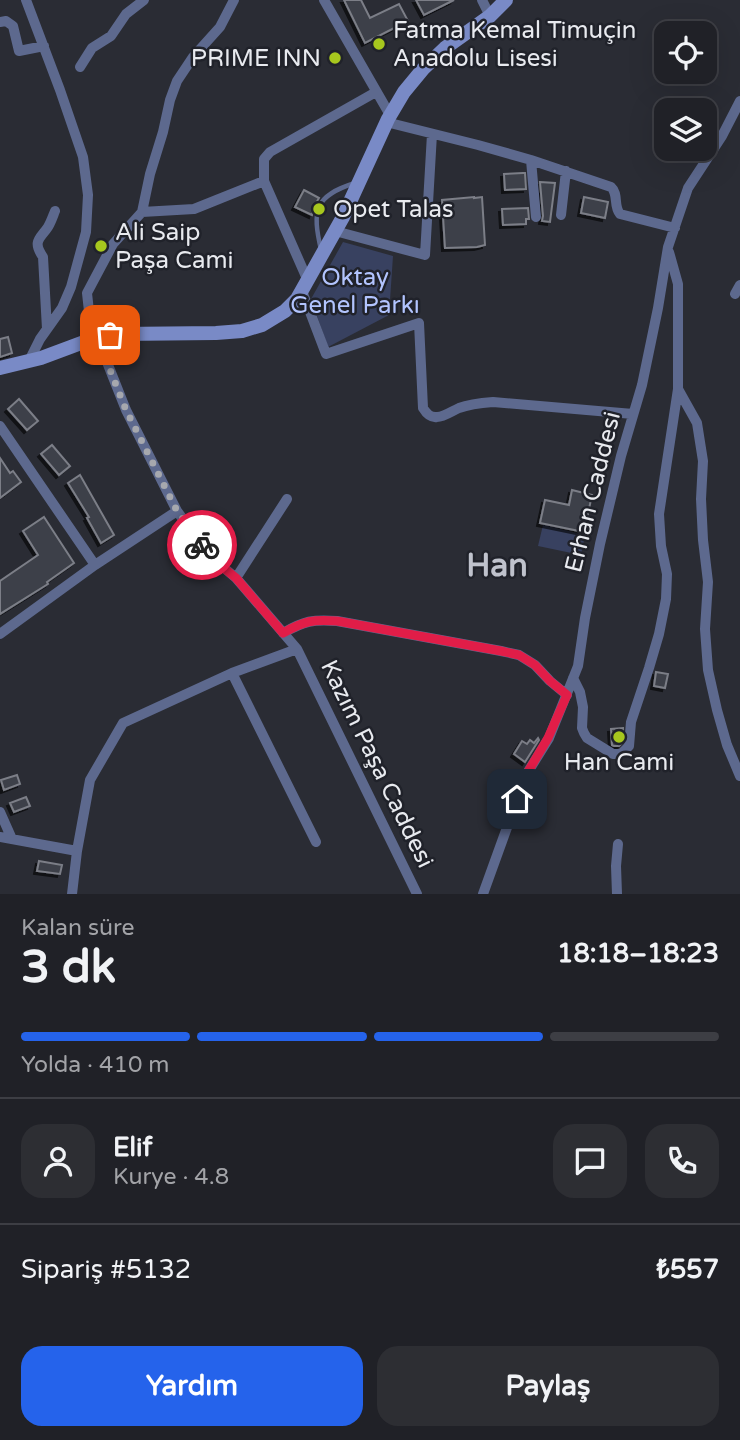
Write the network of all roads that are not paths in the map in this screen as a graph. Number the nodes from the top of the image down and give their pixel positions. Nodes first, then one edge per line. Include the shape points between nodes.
1 (26, 0) edge
2 (144, 0) edge
3 (234, 0) edge
4 (324, 0) edge
5 (482, 0) edge
6 (506, 0) edge
7 (490, 16) junction
8 (0, 22) edge
9 (44, 46) junction
10 (80, 67) dead end
11 (376, 92) junction
12 (740, 101) edge
13 (388, 119) junction
14 (432, 134) junction
15 (531, 160) junction
16 (566, 172) junction
17 (264, 181) junction
18 (360, 182) junction
19 (55, 211) dead end
20 (142, 212) junction
21 (561, 215) dead end
22 (536, 217) dead end
23 (675, 228) junction
24 (335, 231) junction
25 (668, 247) junction
26 (322, 255) junction
27 (305, 286) junction
28 (47, 330) junction
29 (94, 338) junction
30 (29, 361) junction
31 (0, 368) edge
32 (678, 389) junction
33 (633, 414) junction
34 (0, 426) edge
35 (287, 499) dead end
36 (177, 511) junction
37 (95, 565) junction
38 (236, 578) junction
39 (283, 633) junction
40 (0, 634) edge
41 (296, 649) junction
42 (232, 673) junction
43 (573, 678) junction
44 (567, 695) junction
45 (740, 776) edge
46 (0, 811) edge
47 (0, 836) edge
48 (12, 839) junction
49 (316, 842) dead end
50 (618, 844) dead end
51 (78, 851) junction
52 (72, 894) edge
53 (417, 894) edge
54 (483, 894) edge
55 (617, 894) edge

1 - 9 street
2 - 10 street via 126,14 111,36 92,48
3 - 20 street via 220,27 177,81
4 - 11 street
5 - 7 street
6 - 7 main road
7 - 13 main road via 433,58
8 - 9 street via 13,26 19,51
9 - 28 street via 83,157 88,195 78,266 62,308
11 - 13 street
11 - 17 street via 267,154
12 - 23 street, Erhan Caddesi via 688,188
13 - 14 street
13 - 18 main road
14 - 15 street
14 - 24 street via 425,255
15 - 16 street
15 - 22 street
16 - 21 street
16 - 23 street via 611,187 616,209 623,216
17 - 20 street via 194,209
17 - 27 street
18 - 24 main road
18 - 26 lane via 328,195 318,208 316,227
19 - 28 street via 37,244 43,257
20 - 29 street, Kazım Paşa Caddesi via 113,244 88,293
23 - 25 street, Erhan Caddesi
24 - 26 main road
25 - 32 street via 678,284
25 - 33 street, Erhan Caddesi
26 - 27 main road
27 - 29 main road via 285,311 252,329
27 - 33 street via 326,354 419,323 423,408 432,417 494,402
28 - 30 street
29 - 30 main road
29 - 36 street, Kazım Paşa Caddesi
30 - 31 main road
32 - 43 street via 659,514 666,599 624,752 613,754 587,738 582,728 582,700
32 - 45 street via 697,423 704,461 701,499 708,582 708,670 726,745
33 - 43 street, Erhan Caddesi
34 - 37 street
35 - 38 street
36 - 37 street
36 - 38 street, Kazım Paşa Caddesi via 209,556
37 - 40 street
38 - 39 street, Kazım Paşa Caddesi
39 - 41 street, Kazım Paşa Caddesi
39 - 44 street via 300,623 337,621 501,651 535,665
41 - 42 street
41 - 53 street, Kazım Paşa Caddesi
42 - 49 street
42 - 51 street via 123,723 90,780
43 - 44 street, Erhan Caddesi
44 - 54 street, Erhan Caddesi via 526,775
46 - 48 street
47 - 48 street
48 - 51 street
50 - 55 street
51 - 52 street

